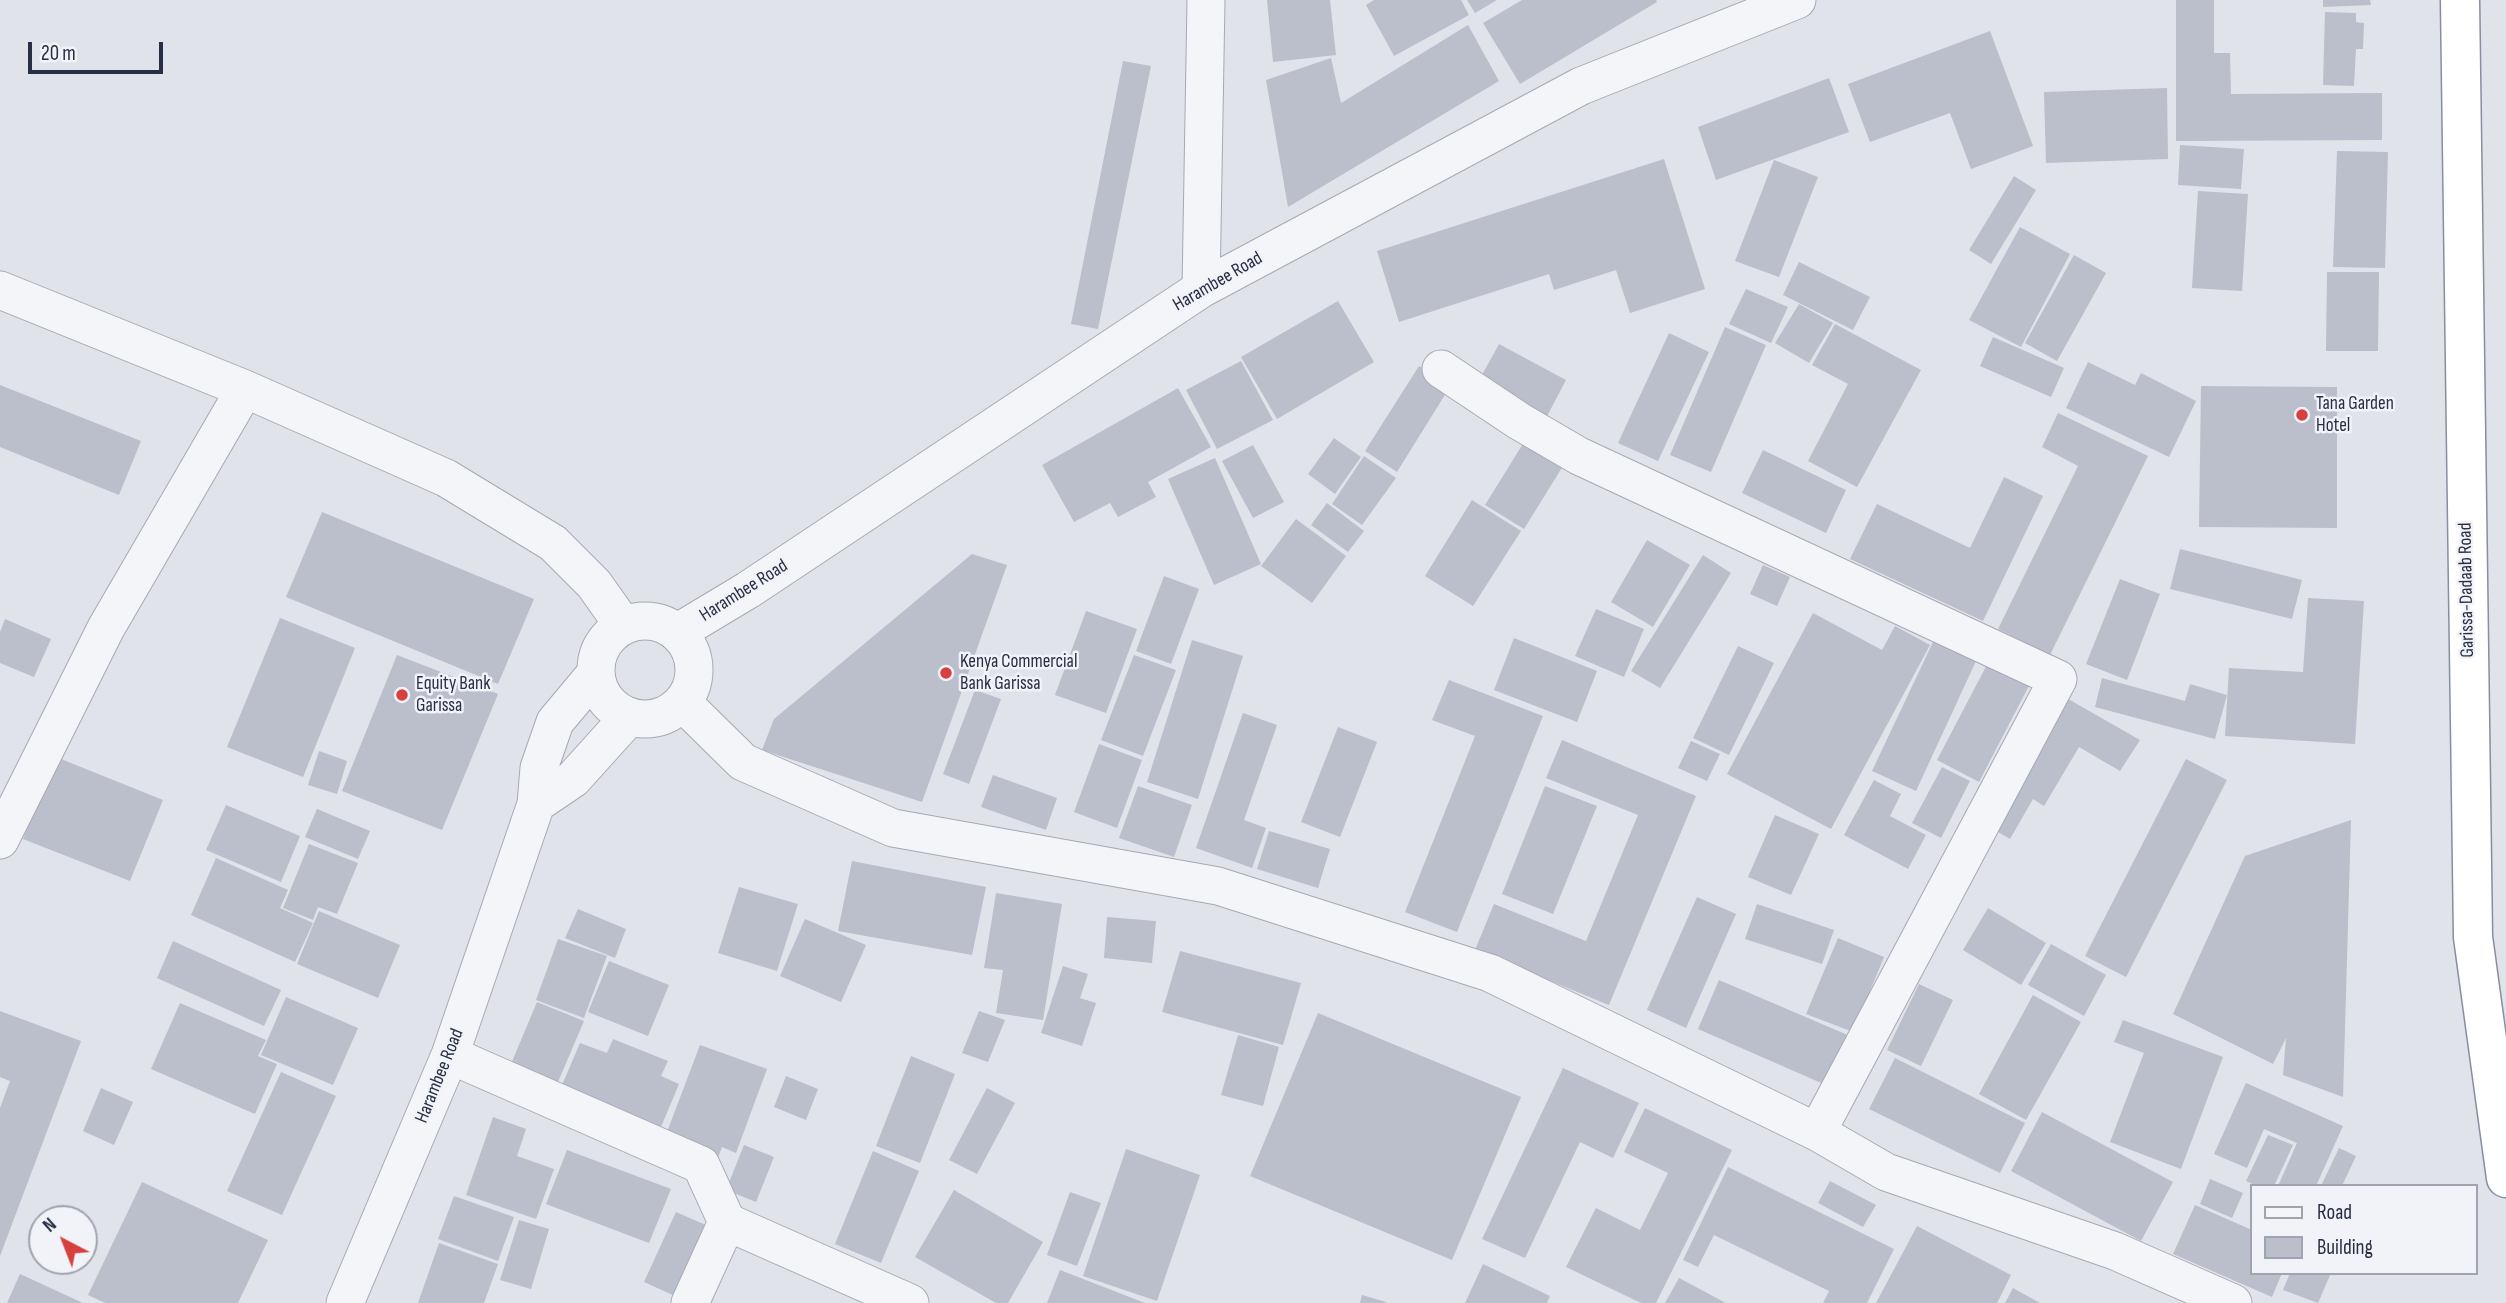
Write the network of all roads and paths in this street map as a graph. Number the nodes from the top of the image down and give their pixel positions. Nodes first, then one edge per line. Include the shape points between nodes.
1 (1206, 0) edge
2 (1797, 0) edge
3 (2460, 0) edge
4 (1201, 289) junction
5 (0, 290) edge
6 (1441, 369) dead end
7 (245, 389) junction
8 (623, 625) junction
9 (678, 632) junction
10 (596, 673) junction
11 (682, 702) junction
12 (629, 717) junction
13 (536, 804) junction
14 (0, 840) edge
15 (450, 1055) junction
16 (1817, 1132) junction
17 (2506, 1178) edge
18 (727, 1222) junction
19 (345, 1303) edge
20 (690, 1303) edge
21 (910, 1303) edge
22 (2233, 1303) edge

1 - 4 street
2 - 4 street, Harambee Road via 1581,86
3 - 17 highway, Garissa-Dadaab Road via 2473,937
4 - 9 street, Harambee Road
5 - 7 street
6 - 16 street via 1579,456 2058,679
7 - 8 street via 446,478 553,543 594,584
7 - 14 street via 106,628
8 - 9 street via 641,620 661,622
8 - 10 street via 608,637 598,654
9 - 11 street via 689,647 694,666 692,685
10 - 12 street via 606,700
10 - 13 street, Harambee Road via 555,722 540,768
11 - 12 street via 657,717
11 - 16 street via 743,762 893,828 1218,886 1490,973
12 - 13 street via 573,779
13 - 15 street, Harambee Road
15 - 18 street via 701,1165
15 - 19 street, Harambee Road
16 - 22 street via 1886,1172 2115,1251
18 - 20 street
18 - 21 street

